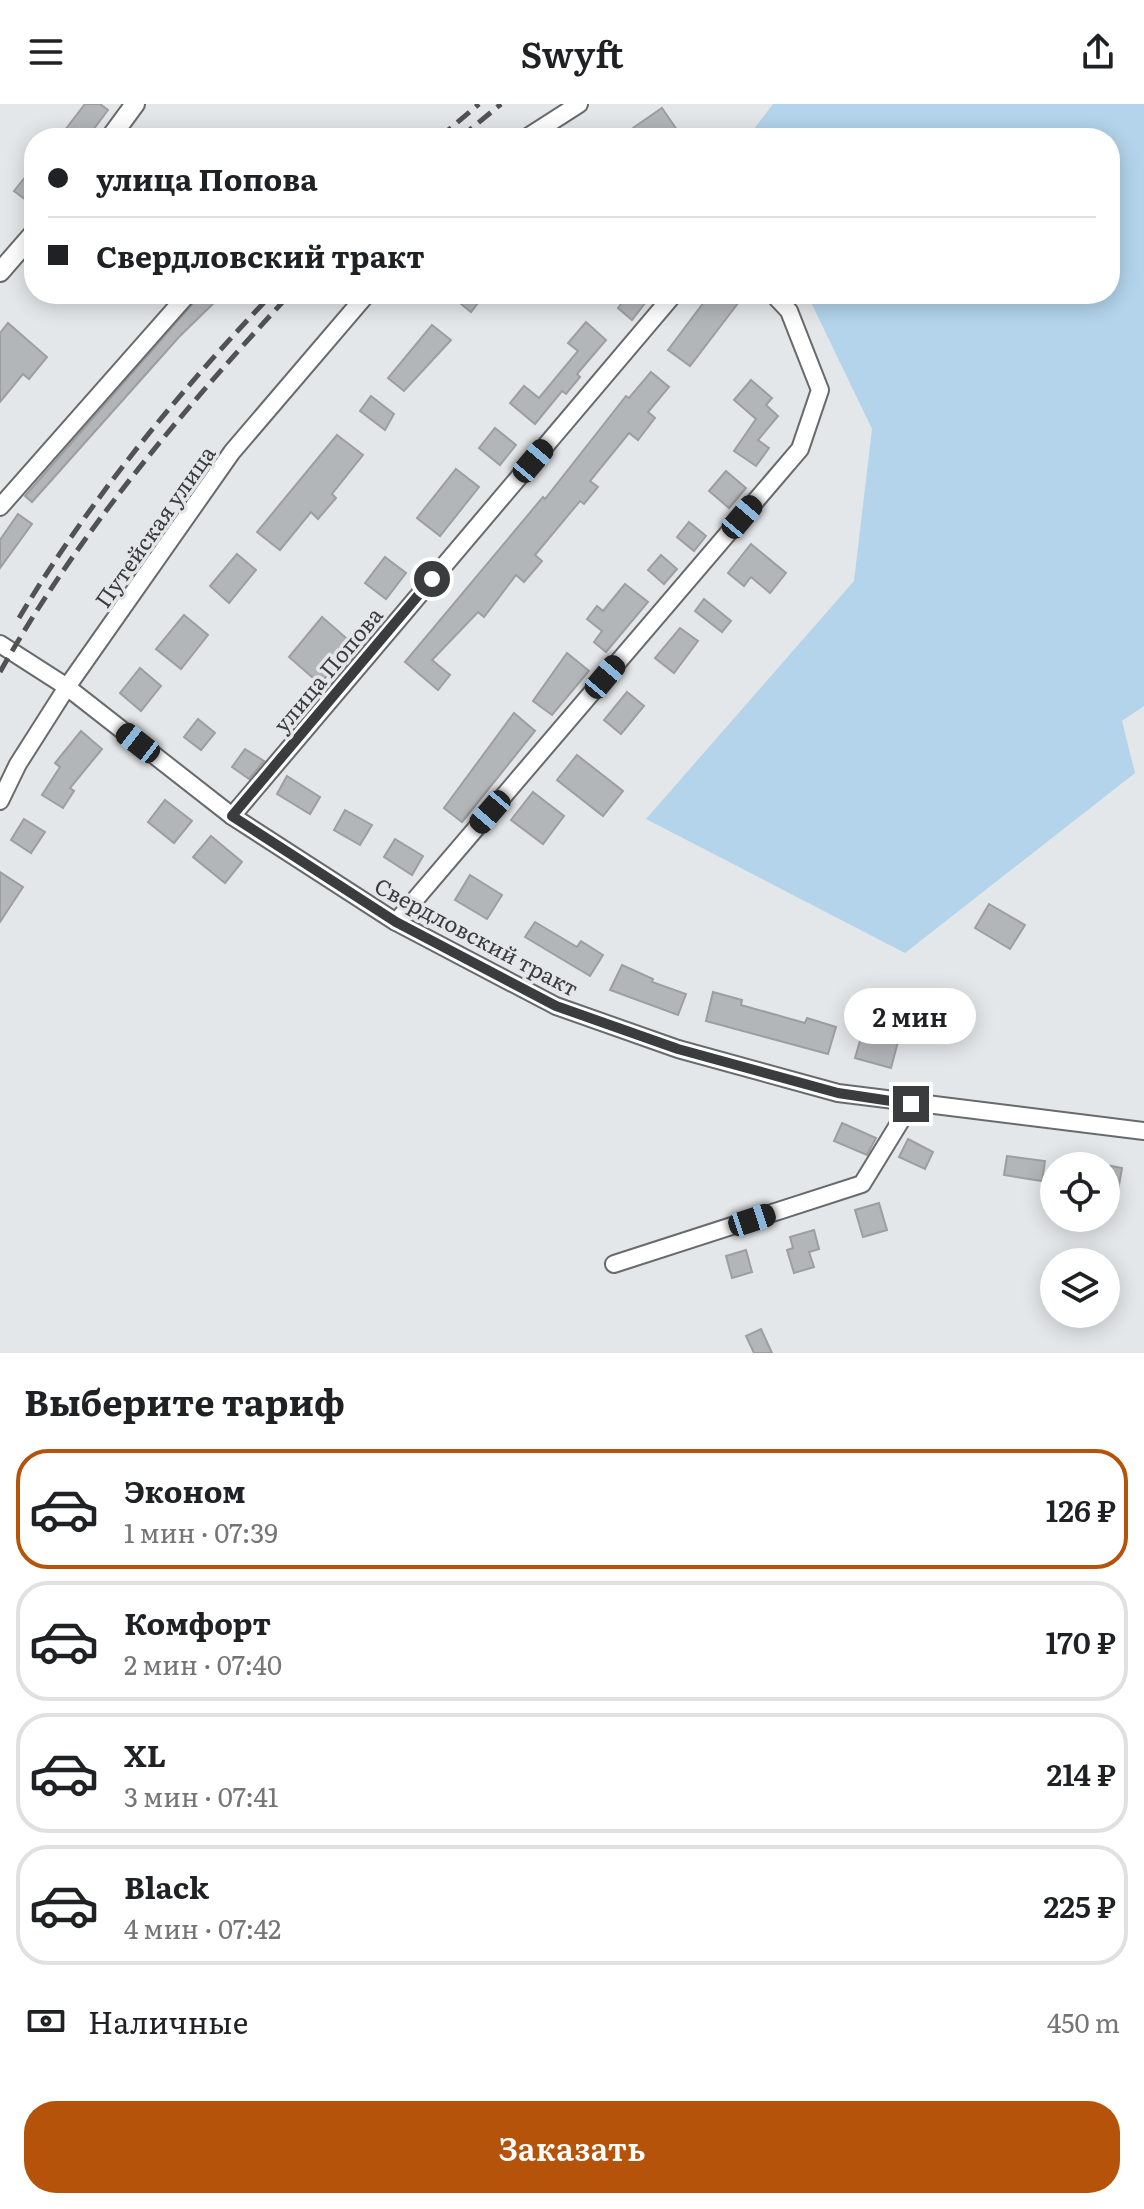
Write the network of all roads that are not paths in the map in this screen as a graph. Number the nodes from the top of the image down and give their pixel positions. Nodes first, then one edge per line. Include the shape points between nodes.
1 (135, 104) edge
2 (579, 104) edge
3 (117, 128) edge
4 (542, 128) edge
5 (24, 244) edge
6 (0, 272) edge
7 (179, 304) edge
8 (358, 304) edge
9 (666, 304) edge
10 (782, 304) edge
11 (0, 507) edge
12 (0, 644) edge
13 (67, 687) junction
14 (0, 801) edge
15 (232, 816) junction
16 (396, 922) junction
17 (911, 1104) junction
18 (1144, 1131) edge
19 (614, 1264) dead end

1 - 3 street
2 - 4 street
5 - 6 street
7 - 11 street
8 - 13 street, Путейская улица via 232,452
9 - 15 street, улица Попова
10 - 16 street via 820,390 800,449
12 - 13 street, Свердловский тракт
13 - 14 street, Путейская улица
13 - 15 street, Свердловский тракт
15 - 16 street, Свердловский тракт
16 - 17 street, Свердловский тракт via 556,1006 678,1049 824,1089
17 - 18 street, Свердловский тракт
17 - 19 street via 862,1184

